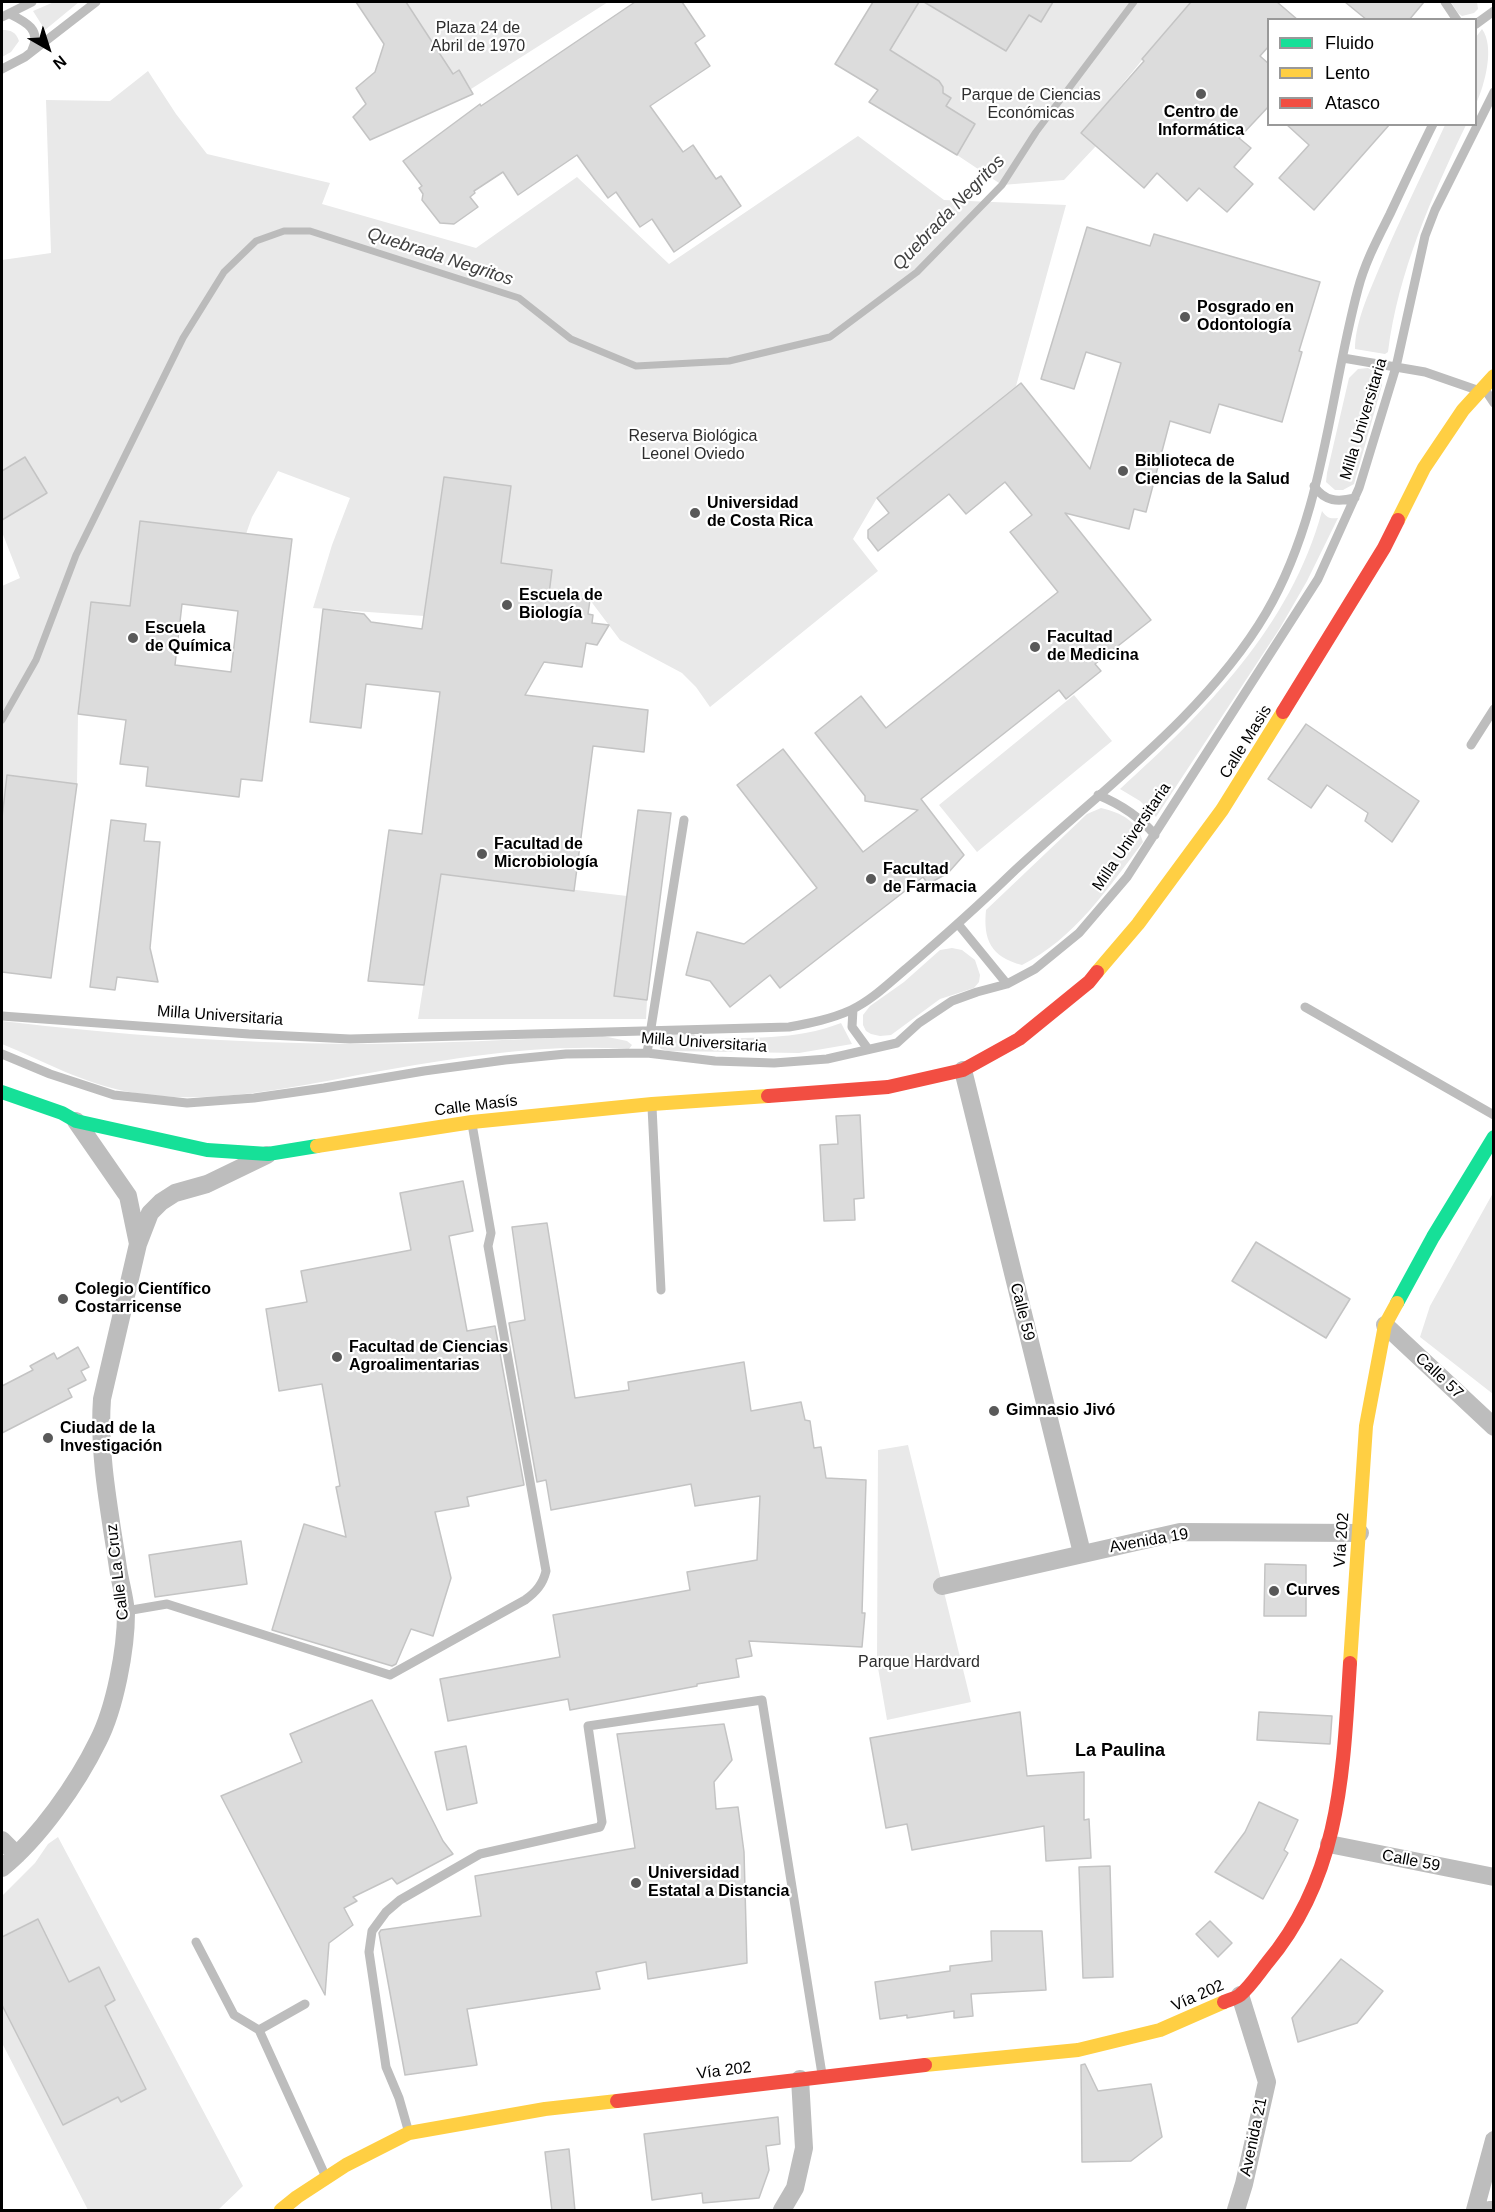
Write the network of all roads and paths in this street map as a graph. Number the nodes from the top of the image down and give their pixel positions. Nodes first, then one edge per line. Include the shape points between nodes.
1 (32, 2) edge
2 (96, 2) edge
3 (1445, 2) edge
4 (1494, 11) edge
5 (6, 15) edge
6 (1455, 18) edge
7 (1477, 23) edge
8 (32, 50) junction
9 (2, 69) edge
10 (1494, 92) edge
11 (1432, 126) edge
12 (1343, 358) junction
13 (1396, 367) junction
14 (1494, 376) edge
15 (1481, 388) junction
16 (1494, 403) edge
17 (1314, 486) junction
18 (1355, 498) junction
19 (1494, 709) edge
20 (1472, 745) dead end
21 (1098, 795) junction
22 (684, 820) dead end
23 (1155, 835) junction
24 (958, 924) junction
25 (1007, 984) junction
26 (1305, 1007) dead end
27 (853, 1009) junction
28 (2, 1016) edge
29 (651, 1030) junction
30 (868, 1049) junction
31 (647, 1053) junction
32 (2, 1054) edge
33 (963, 1070) junction
34 (2, 1092) edge
35 (652, 1104) junction
36 (1494, 1115) edge
37 (76, 1121) junction
38 (471, 1122) junction
39 (1494, 1137) edge
40 (268, 1154) junction
41 (138, 1244) junction
42 (662, 1290) dead end
43 (1385, 1325) junction
44 (1494, 1427) edge
45 (1360, 1533) junction
46 (1082, 1553) junction
47 (942, 1586) dead end
48 (126, 1611) junction
49 (2, 1840) edge
50 (1329, 1844) junction
51 (17, 1855) junction
52 (2, 1868) edge
53 (1494, 1877) edge
54 (196, 1942) dead end
55 (1240, 1995) junction
56 (305, 2004) dead end
57 (259, 2030) junction
58 (823, 2076) junction
59 (800, 2079) junction
60 (409, 2133) junction
61 (1494, 2140) edge
62 (327, 2178) junction
63 (1494, 2210) edge
64 (281, 2211) edge
65 (782, 2211) edge
66 (1236, 2211) edge
67 (1475, 2211) edge
68 (1489, 2211) edge

1 - 5 lane
2 - 8 lane
3 - 6 lane
4 - 7 lane
5 - 8 lane via 22,20 34,32 36,42
8 - 9 lane
10 - 13 lane, Milla Universitaria via 1425,236
11 - 12 lane, Milla Universitaria via 1367,260
12 - 13 lane
12 - 17 lane, Milla Universitaria
13 - 15 lane
13 - 18 lane, Milla Universitaria
14 - 15 main road, Calle Masis
15 - 16 lane
15 - 33 main road, Calle Masis via 1424,468 1384,548 1228,801 1138,924 1089,982 1019,1039
17 - 18 lane via 1330,500
17 - 21 lane, Milla Universitaria via 1288,570 1239,652 1172,728
18 - 23 lane, Milla Universitaria via 1318,579
19 - 20 lane
21 - 23 lane via 1128,810
21 - 24 lane, Milla Universitaria
22 - 29 lane
23 - 25 lane, Milla Universitaria via 1127,877 1079,933 1054,955
24 - 25 lane
24 - 27 lane, Milla Universitaria via 874,996
25 - 30 lane, Milla Universitaria via 952,1001 897,1042
26 - 36 lane
27 - 29 lane, Milla Universitaria via 823,1021 789,1027
27 - 30 lane via 852,1027
28 - 29 lane, Milla Universitaria via 350,1039
29 - 31 lane
30 - 31 lane, Milla Universitaria via 827,1059 774,1063
31 - 32 lane, Milla Universitaria via 505,1060 277,1095 187,1103 114,1095
33 - 35 main road, Calle Masís via 888,1087
33 - 46 street, Calle 59
34 - 37 main road, Calle Masís
35 - 38 main road, Calle Masís
35 - 42 lane
37 - 40 main road, Calle Masís via 207,1150
37 - 41 street, Calle La Cruz via 128,1196
38 - 40 main road, Calle Masís
38 - 48 lane via 490,1233 488,1246 546,1571 543,1581 525,1600 390,1675 167,1604
39 - 43 main road, Vía 202
40 - 41 street, Calle La Cruz via 161,1202 150,1213
41 - 48 street, Calle La Cruz via 101,1415 107,1489
43 - 44 street, Calle 57
43 - 45 main road, Vía 202 via 1366,1426
45 - 46 street, Avenida 19 via 1180,1532
45 - 50 main road, Vía 202 via 1343,1775
46 - 47 street, Avenida 19
48 - 51 street, Calle La Cruz via 122,1665 99,1740 58,1805
49 - 51 street
50 - 53 street, Calle 59
50 - 55 main road, Vía 202 via 1312,1893 1283,1944
51 - 52 street, Calle La Cruz
54 - 57 lane via 234,2015
55 - 58 main road, Vía 202 via 1160,2031 1078,2050
55 - 66 street, Avenida 21 via 1267,2082
56 - 57 lane
57 - 62 lane
58 - 59 main road, Vía 202
58 - 60 lane via 762,1700 588,1726 600,1827 480,1854 386,1911 372,1931 369,1952 386,2067
59 - 60 main road, Vía 202 via 545,2109
59 - 65 street via 804,2148 795,2188
60 - 62 main road, Vía 202
61 - 67 street
62 - 64 main road, Vía 202
63 - 68 street

